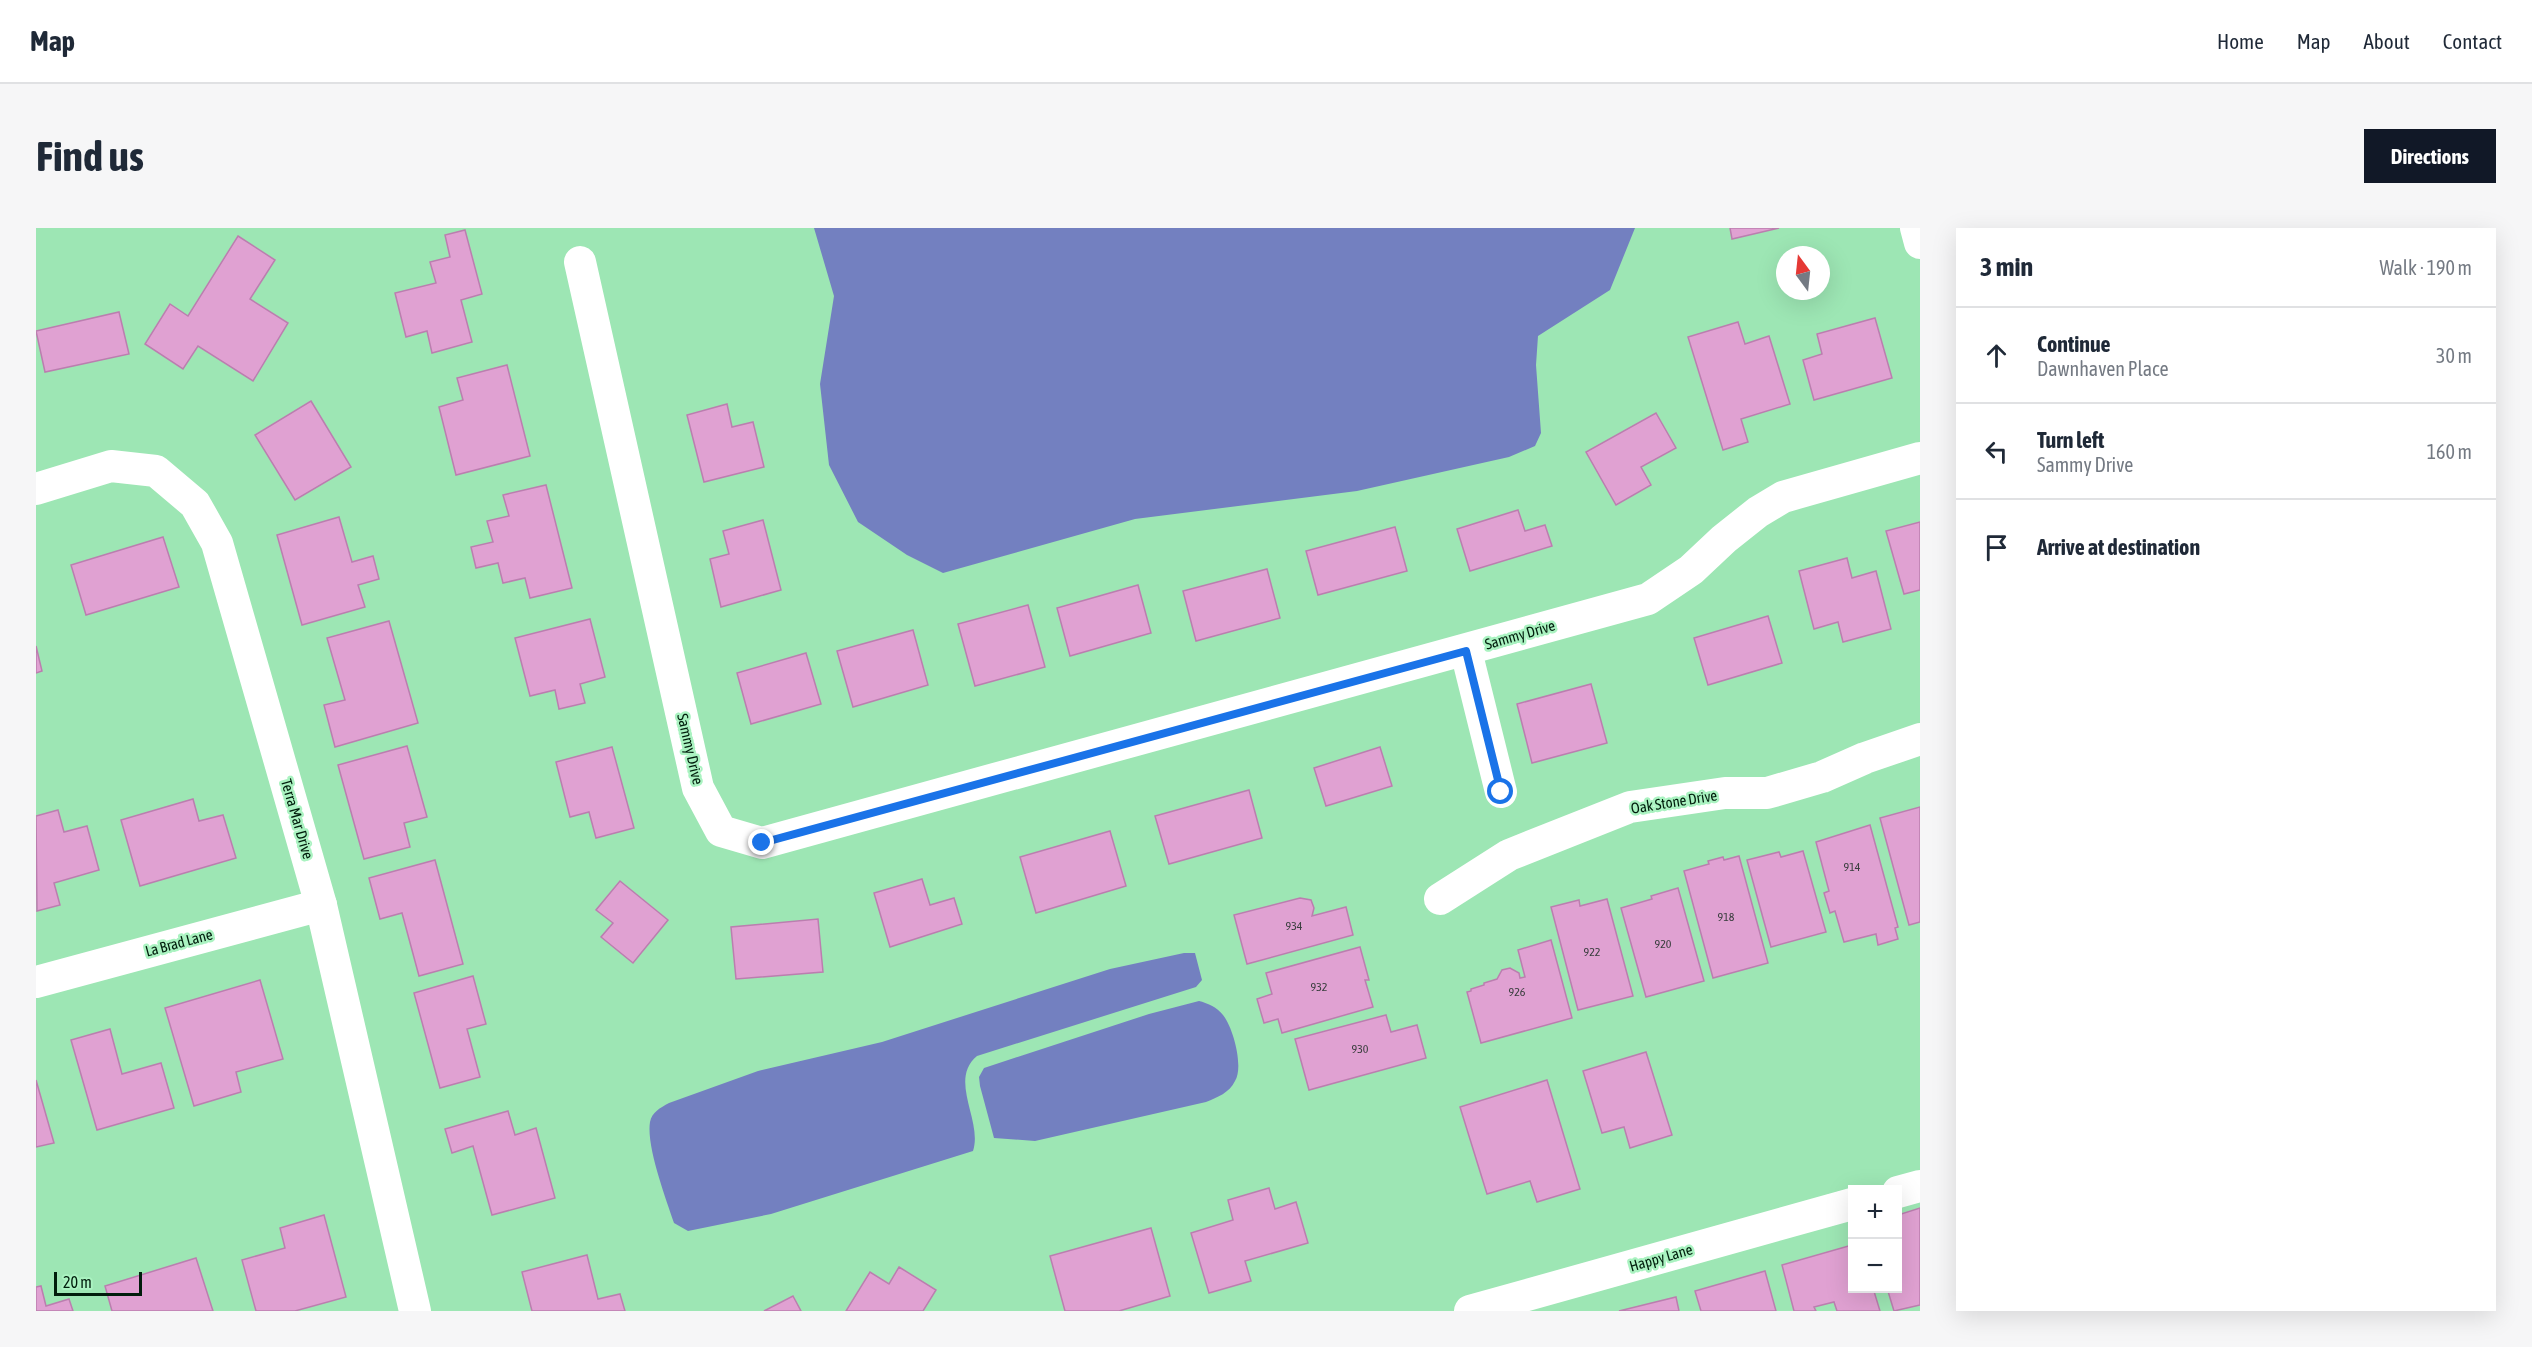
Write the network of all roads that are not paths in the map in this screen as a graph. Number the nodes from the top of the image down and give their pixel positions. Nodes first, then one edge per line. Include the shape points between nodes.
1 (1916, 228) edge
2 (1920, 243) edge
3 (580, 262) dead end
4 (1920, 458) edge
5 (36, 489) edge
6 (1466, 651) junction
7 (1920, 739) edge
8 (1501, 792) dead end
9 (1440, 899) dead end
10 (321, 905) junction
11 (36, 982) edge
12 (1920, 1186) edge
13 (1902, 1191) edge
14 (1848, 1205) edge
15 (415, 1311) edge
16 (1470, 1311) edge

1 - 2 street
3 - 6 street, Sammy Drive via 698,788 721,831 762,843
4 - 6 street, Sammy Drive via 1783,496 1648,599
5 - 10 street, Terra Mar Drive via 111,466 156,471 195,504 217,543
6 - 8 street
7 - 9 street, Oak Stone Drive via 1822,777 1767,793 1725,794 1630,807 1509,855
10 - 11 street, La Brad Lane
10 - 15 street, Terra Mar Drive
12 - 13 street
14 - 16 street, Happy Lane

